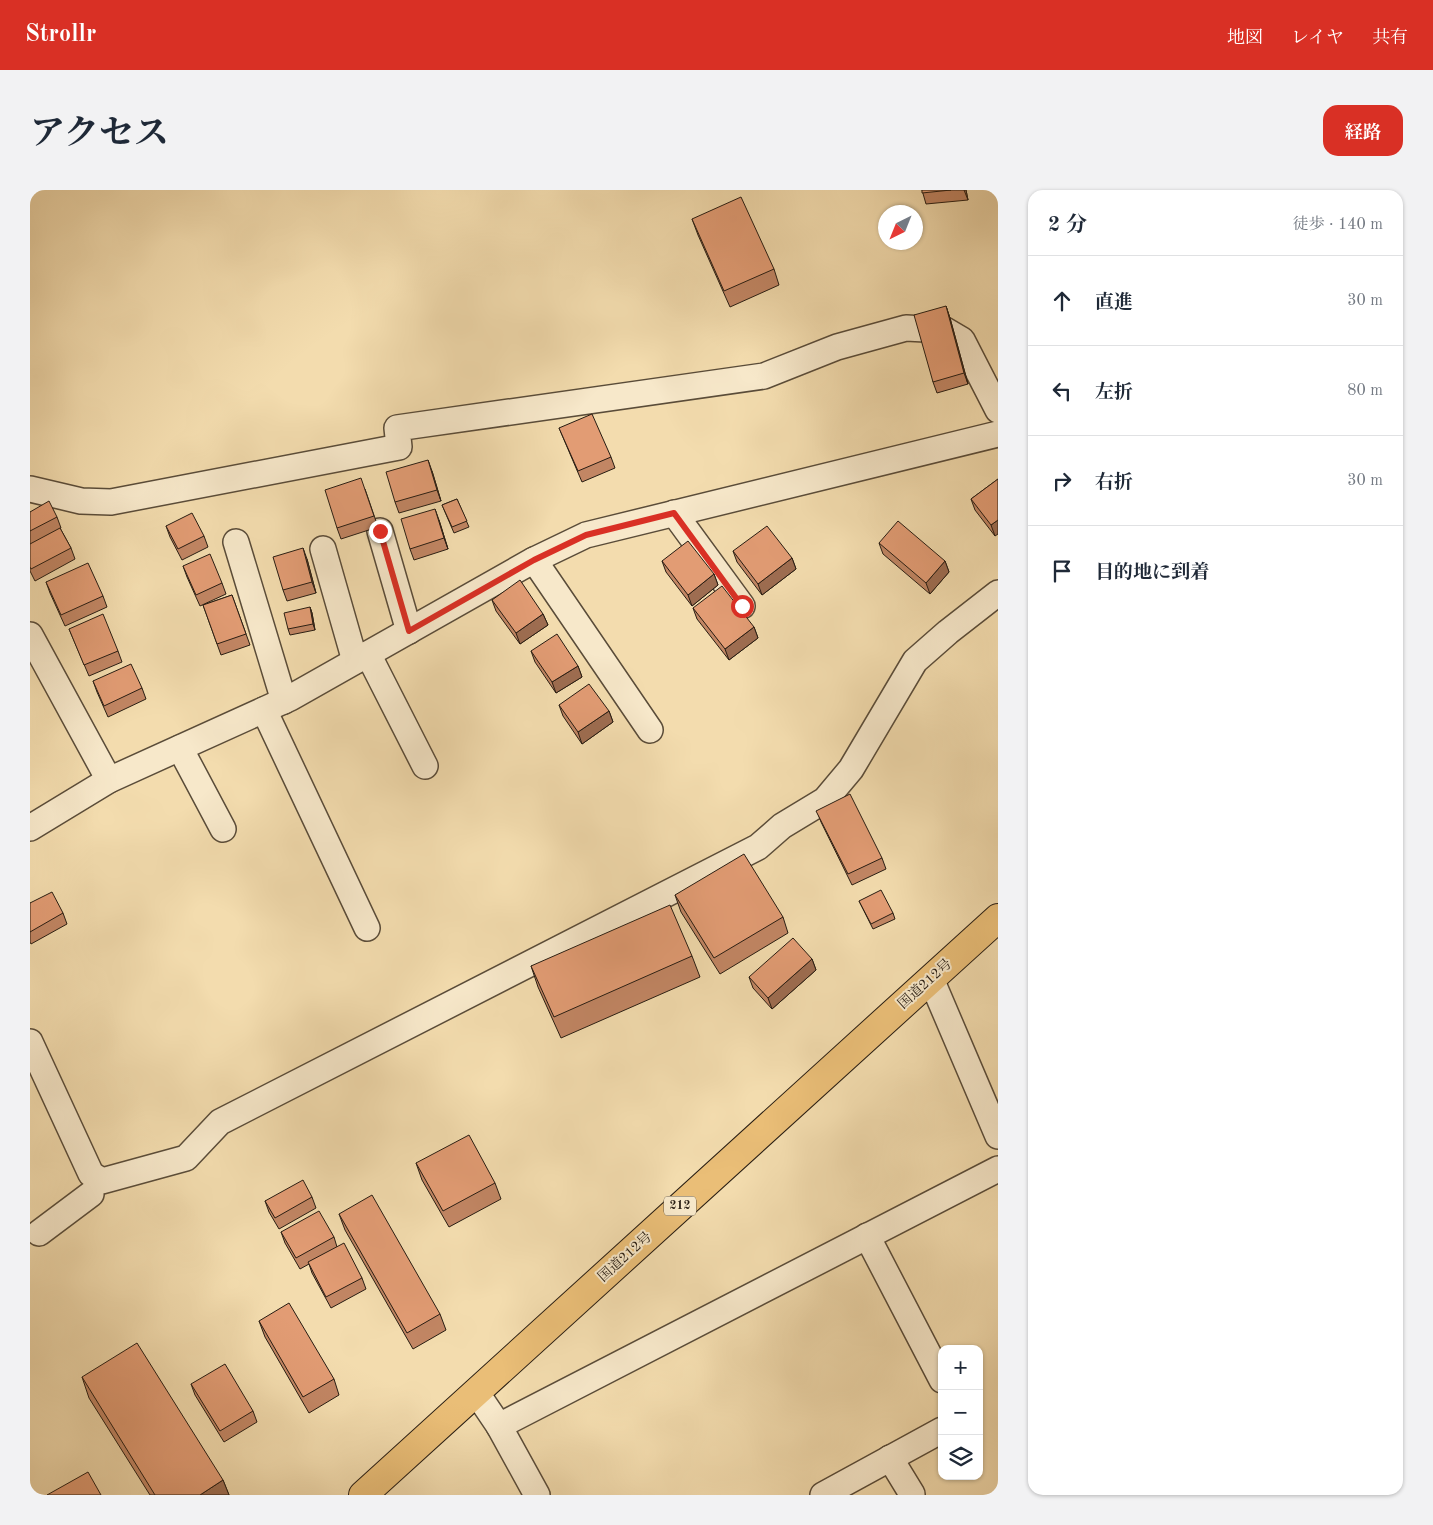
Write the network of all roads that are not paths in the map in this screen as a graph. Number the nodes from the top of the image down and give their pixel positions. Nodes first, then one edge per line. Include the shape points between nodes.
1 (998, 410) edge
2 (998, 434) edge
3 (30, 489) edge
4 (674, 513) junction
5 (380, 531) dead end
6 (236, 542) dead end
7 (323, 549) dead end
8 (534, 560) junction
9 (998, 592) edge
10 (742, 606) dead end
11 (409, 631) junction
12 (30, 635) edge
13 (361, 658) junction
14 (274, 705) junction
15 (650, 730) dead end
16 (180, 748) junction
17 (425, 766) dead end
18 (109, 780) junction
19 (30, 828) edge
20 (223, 829) dead end
21 (998, 918) edge
22 (367, 928) dead end
23 (931, 979) junction
24 (30, 1042) edge
25 (998, 1136) edge
26 (998, 1169) edge
27 (91, 1194) dead end
28 (33, 1229) edge
29 (867, 1236) junction
30 (938, 1372) edge
31 (476, 1392) junction
32 (499, 1426) junction
33 (938, 1432) edge
34 (890, 1458) junction
35 (363, 1495) edge
36 (537, 1495) edge
37 (823, 1495) edge
38 (912, 1495) edge

1 - 3 street via 962,340 945,330 906,328 837,347 764,376 397,428 399,447 111,502 81,502
2 - 4 street
4 - 8 street via 586,535
4 - 10 street
5 - 11 street
6 - 14 street
7 - 13 street
8 - 11 street
8 - 15 street
9 - 24 street via 915,661 851,769 825,800 782,826 758,847 220,1122 186,1158 102,1181 91,1174
11 - 13 street
12 - 18 street
13 - 14 street
13 - 17 street
14 - 16 street
14 - 22 street
16 - 18 street
16 - 20 street
18 - 19 street
21 - 23 highway, 国道212号 / 212
23 - 25 street
23 - 31 highway, 国道212号 / 212
26 - 29 street
27 - 28 street
29 - 30 street
29 - 32 street
31 - 32 street
31 - 35 highway, 国道212号 / 212
32 - 36 street
33 - 34 street
34 - 37 street
34 - 38 street

